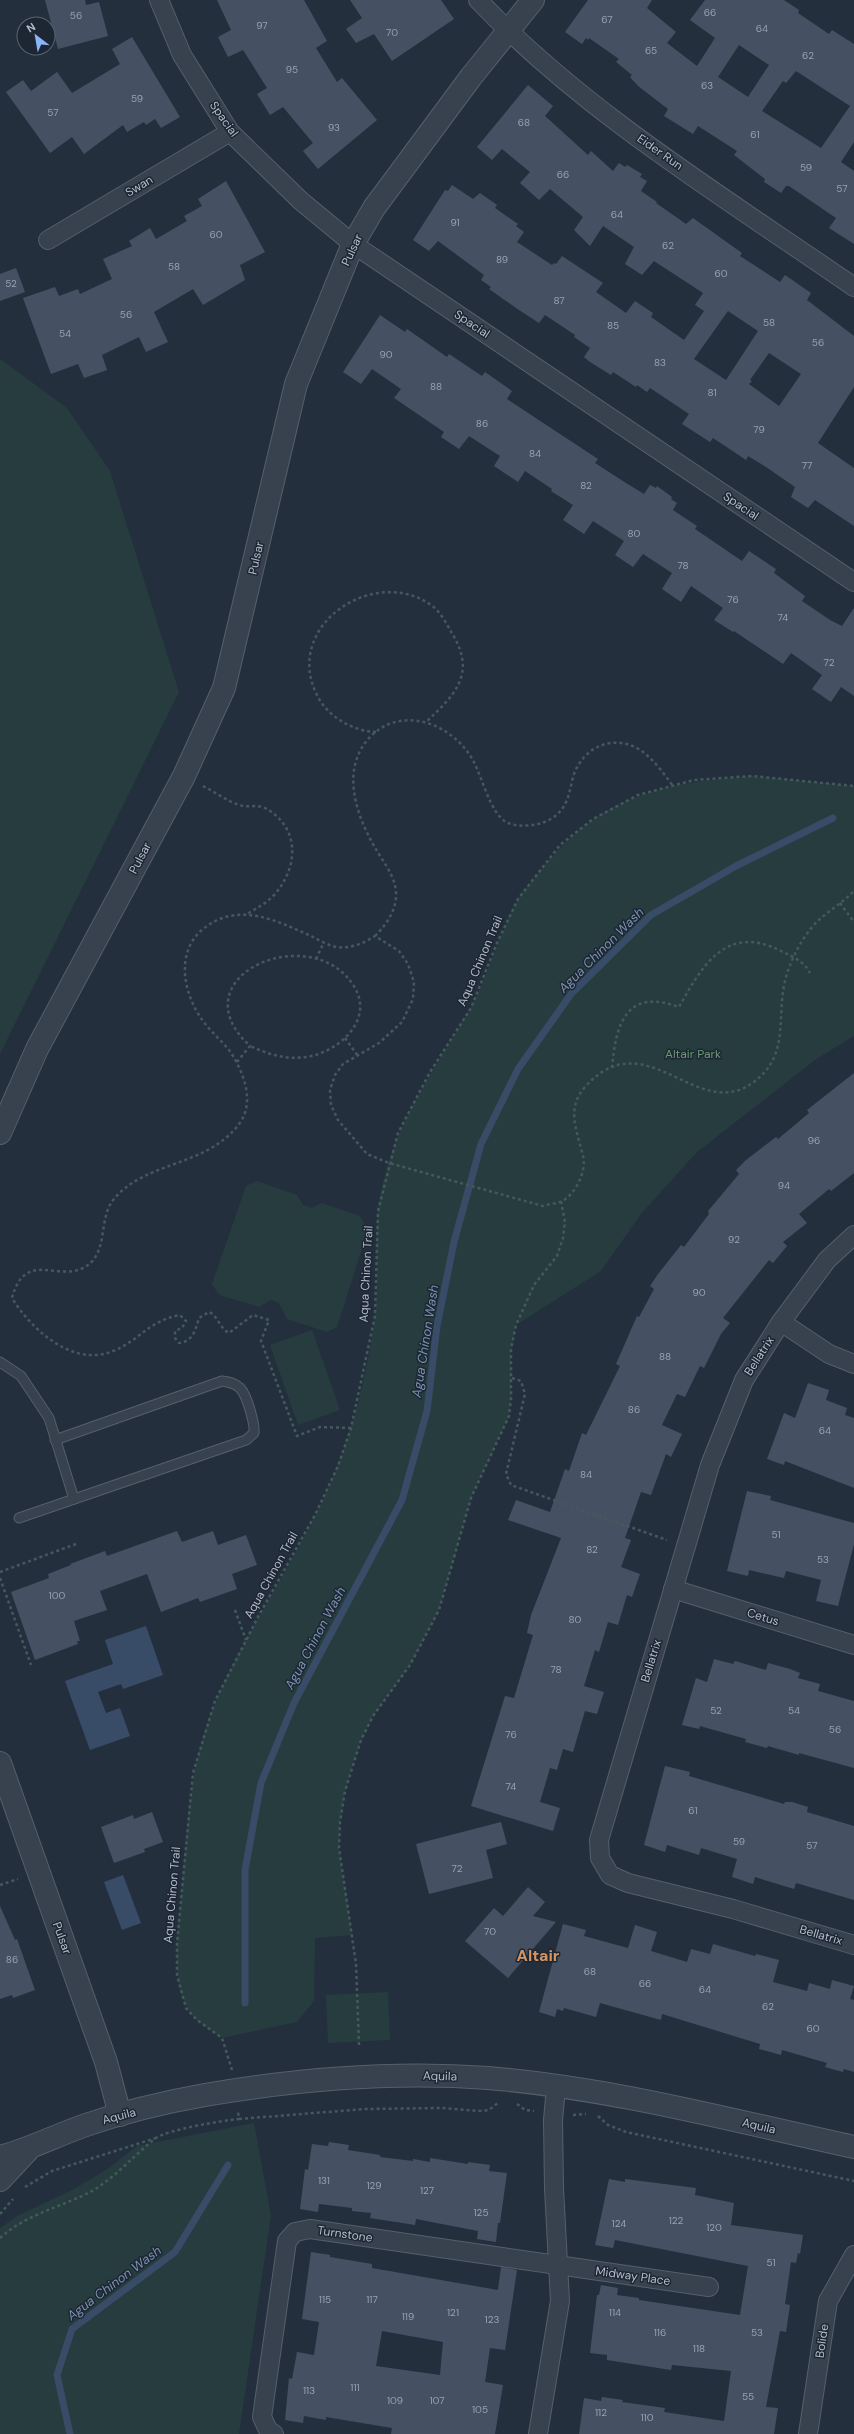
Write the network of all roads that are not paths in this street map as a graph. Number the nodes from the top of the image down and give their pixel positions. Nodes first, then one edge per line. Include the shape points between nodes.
1 (159, 0) edge
2 (478, 0) edge
3 (533, 0) edge
4 (508, 31) junction
5 (230, 132) junction
6 (48, 240) dead end
7 (353, 244) junction
8 (854, 287) edge
9 (854, 582) edge
10 (0, 1133) edge
11 (854, 1235) edge
12 (781, 1322) junction
13 (0, 1362) edge
14 (854, 1364) edge
15 (55, 1440) junction
16 (74, 1499) junction
17 (19, 1518) dead end
18 (673, 1589) junction
19 (854, 1645) edge
20 (0, 1763) edge
21 (854, 1945) edge
22 (556, 2087) junction
23 (120, 2114) junction
24 (854, 2147) edge
25 (29, 2149) junction
26 (0, 2157) edge
27 (0, 2180) edge
28 (854, 2254) edge
29 (558, 2264) junction
30 (709, 2287) dead end
31 (274, 2434) edge
32 (538, 2434) edge
33 (808, 2434) edge

1 - 5 street, Spacial via 182,55
2 - 4 street, Eider Run
3 - 4 street, Pulsar
4 - 7 street, Pulsar via 374,208
4 - 8 street, Eider Run via 644,141
5 - 6 street, Swan
5 - 7 street, Spacial via 301,201
7 - 9 street, Spacial
7 - 10 street, Pulsar via 296,384 224,688 184,776 37,1049
11 - 12 street, Bellatrix via 827,1260
12 - 14 street via 829,1354
12 - 18 street, Bellatrix via 744,1380 710,1465
13 - 15 lane via 21,1376 36,1397 48,1418
15 - 16 lane
15 - 16 lane via 222,1381 232,1382 241,1389 255,1424 254,1433 246,1440
16 - 17 lane
18 - 19 street, Cetus
18 - 21 street, Bellatrix via 599,1840 600,1858 610,1875 628,1883 733,1909
20 - 23 street, Pulsar via 106,2062
22 - 23 street, Aquila via 489,2078 403,2075 321,2079 203,2096
22 - 24 street, Aquila via 696,2112
22 - 29 street via 553,2120
23 - 25 street, Aquila via 58,2135
25 - 26 street, Aquila
25 - 27 street, Aquila
28 - 33 street, Bolide via 828,2301
29 - 30 street, Midway Place
29 - 31 street, Turnstone via 310,2229 296,2232 287,2241 262,2417 268,2430
29 - 32 street via 560,2301

